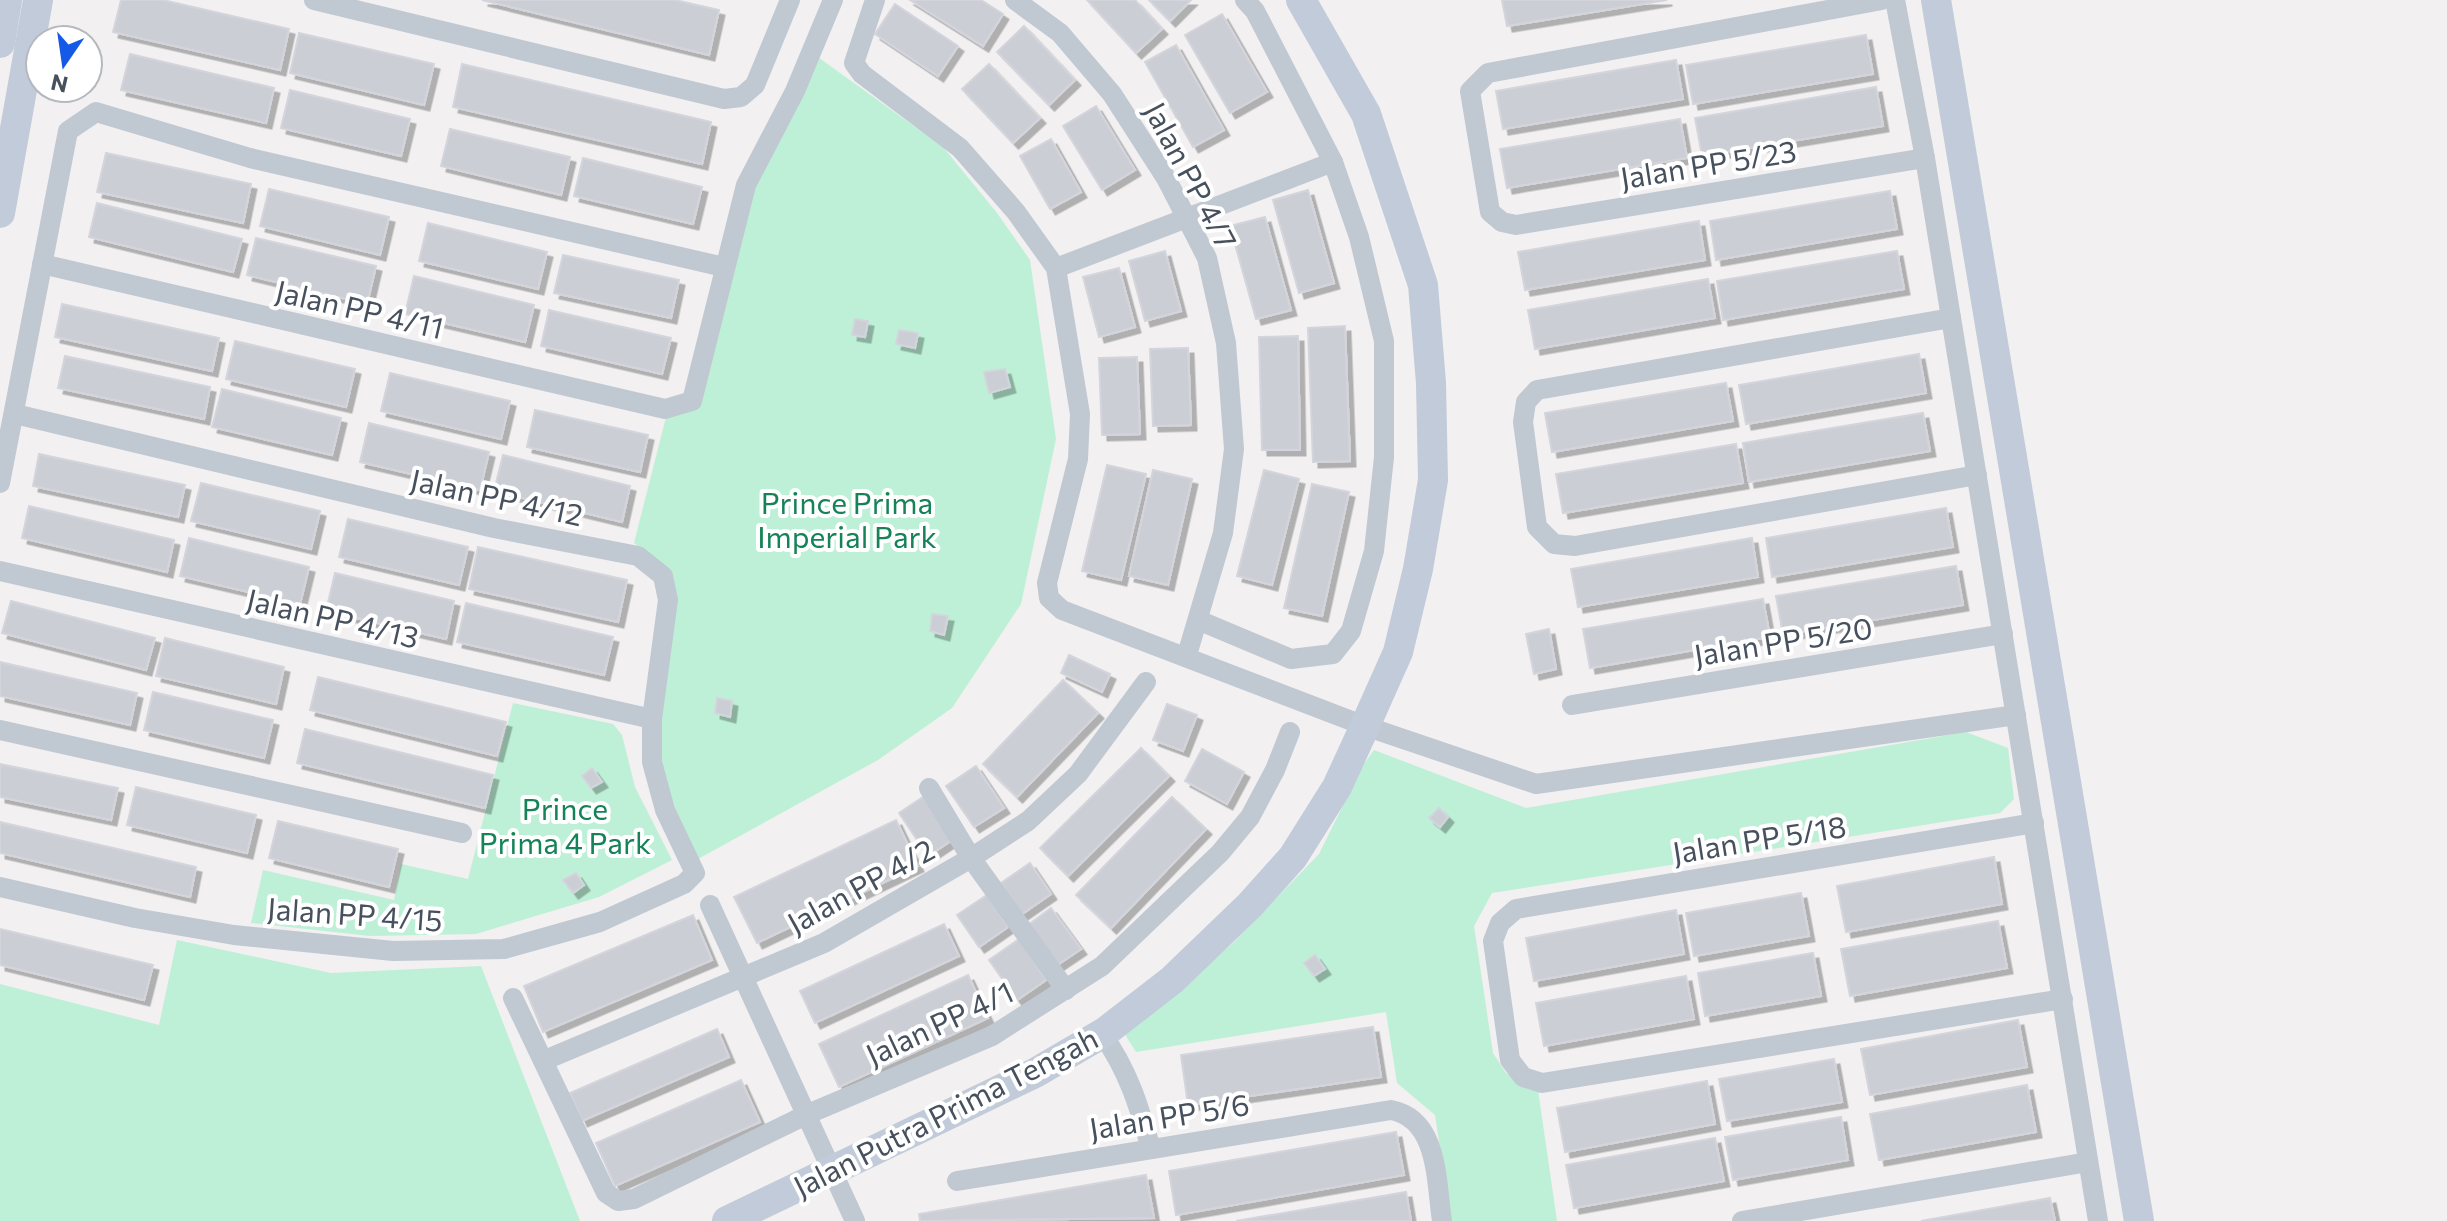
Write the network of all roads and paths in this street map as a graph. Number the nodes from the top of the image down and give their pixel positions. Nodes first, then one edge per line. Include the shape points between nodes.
1 (7, 0) edge
2 (38, 0) edge
3 (314, 0) edge
4 (790, 0) edge
5 (833, 0) edge
6 (875, 0) edge
7 (1015, 0) edge
8 (1245, 0) edge
9 (1301, 0) edge
10 (1882, 0) edge
11 (1895, 0) edge
12 (1936, 0) edge
13 (0, 43) edge
14 (1925, 158) junction
15 (1333, 162) junction
16 (0, 213) edge
17 (1187, 219) junction
18 (42, 264) junction
19 (724, 267) junction
20 (1056, 268) junction
21 (1951, 318) junction
22 (9, 412) edge
23 (1977, 475) junction
24 (0, 483) edge
25 (0, 571) edge
26 (1198, 620) junction
27 (2003, 634) junction
28 (1187, 655) junction
29 (1146, 682) dead end
30 (1572, 705) dead end
31 (2016, 715) junction
32 (652, 719) junction
33 (1365, 726) junction
34 (0, 730) edge
35 (1290, 732) dead end
36 (929, 788) dead end
37 (2034, 823) junction
38 (462, 833) dead end
39 (971, 858) junction
40 (695, 873) joint
41 (0, 887) edge
42 (710, 905) dead end
43 (745, 978) junction
44 (1066, 990) junction
45 (513, 998) dead end
46 (2063, 999) junction
47 (1102, 1034) junction
48 (545, 1060) junction
49 (808, 1114) junction
50 (1151, 1149) junction
51 (2088, 1162) junction
52 (831, 1170) junction
53 (957, 1181) dead end
54 (727, 1221) edge
55 (855, 1221) edge
56 (1442, 1221) edge
57 (1742, 1221) edge
58 (2098, 1221) edge
59 (2139, 1221) edge

1 - 13 street
2 - 16 street
3 - 4 street via 724,99 741,97 755,85
5 - 19 street via 795,91 746,185
6 - 20 street via 854,63 960,148
7 - 17 street, Jalan PP 4/7 via 1060,33 1112,94
8 - 15 street
9 - 33 street, Jalan Putra Prima Tengah via 1366,114 1423,285 1433,480 1398,652
10 - 14 street, Jalan PP 5/23 via 1488,73 1470,91 1490,212 1516,225
11 - 14 street
12 - 59 street
14 - 21 street
15 - 17 street
15 - 26 street via 1359,237 1384,341 1384,457 1376,535 1351,631 1333,654 1291,659
17 - 20 street
17 - 26 street, Jalan PP 4/7 via 1207,258 1226,343 1234,449 1223,533
18 - 19 street, Jalan PP 4/11 via 665,409 692,401
18 - 19 street via 68,131 96,112 250,158
18 - 22 street
20 - 28 street via 1080,414 1078,459 1047,583 1049,598 1062,610
21 - 23 street
21 - 23 street via 1537,390 1526,402 1523,422 1537,527 1554,544 1575,546
22 - 24 street
22 - 32 street, Jalan PP 4/12 via 494,528 638,556 663,576 668,600
23 - 27 street
25 - 32 street, Jalan PP 4/13
26 - 28 street, Jalan PP 4/7
27 - 30 street, Jalan PP 5/20
27 - 31 street
28 - 33 street
29 - 39 street, Jalan PP 4/2 via 1078,774 1028,821
31 - 33 street via 1536,784
31 - 37 street
32 - 40 street, Jalan PP 4/12 via 652,762 665,810
33 - 47 street, Jalan Putra Prima Tengah via 1337,787 1293,857 1172,980
34 - 38 street
35 - 44 street, Jalan PP 4/1 via 1250,817 1220,853 1102,966
36 - 39 street
37 - 46 street
37 - 46 street, Jalan PP 5/18 via 1516,909 1500,923 1493,941 1510,1060 1523,1077 1542,1083
39 - 43 street, Jalan PP 4/2 via 824,943
39 - 44 street
40 - 41 street, Jalan PP 4/15 via 684,884 600,922 504,949 393,951 234,935
42 - 43 street
43 - 48 street, Jalan PP 4/2
43 - 49 street
44 - 49 street, Jalan PP 4/1 via 992,1036
45 - 48 street
46 - 51 street
47 - 50 street via 1137,1096
47 - 52 street, Jalan Putra Prima Tengah via 967,1107
48 - 49 street, Jalan PP 4/1 via 606,1193 618,1201 634,1199
49 - 52 street
50 - 53 street, Jalan PP 5/6
50 - 56 street, Jalan PP 5/6 via 1391,1110 1406,1112 1425,1133
51 - 57 street
51 - 58 street
52 - 54 street, Jalan Putra Prima Tengah
52 - 55 street

